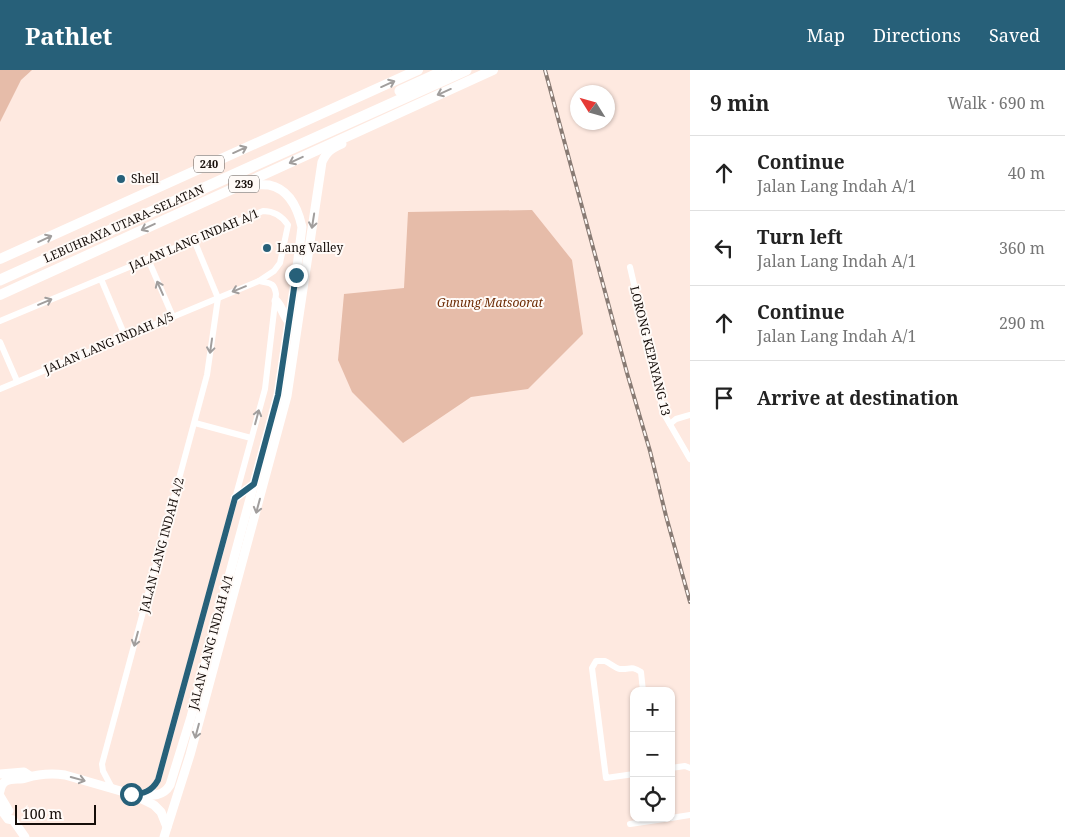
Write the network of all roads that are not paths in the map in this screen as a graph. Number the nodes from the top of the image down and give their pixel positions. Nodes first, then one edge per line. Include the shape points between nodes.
1 (418, 70) edge
2 (446, 70) edge
3 (466, 70) edge
4 (491, 71) edge
5 (400, 112) junction
6 (239, 186) junction
7 (194, 240) junction
8 (0, 259) edge
9 (148, 259) junction
10 (630, 267) dead end
11 (0, 272) edge
12 (100, 279) junction
13 (0, 280) edge
14 (259, 281) junction
15 (0, 295) edge
16 (218, 298) junction
17 (276, 301) junction
18 (173, 317) junction
19 (0, 321) edge
20 (289, 322) junction
21 (125, 336) junction
22 (0, 342) edge
23 (17, 381) junction
24 (0, 389) edge
25 (690, 415) edge
26 (195, 423) junction
27 (670, 424) junction
28 (251, 438) junction
29 (690, 459) edge
30 (254, 484) junction
31 (235, 498) junction
32 (643, 687) edge
33 (675, 767) edge
34 (690, 768) edge
35 (0, 774) edge
36 (630, 775) edge
37 (30, 776) junction
38 (112, 788) junction
39 (0, 790) edge
40 (131, 794) junction
41 (141, 794) junction
42 (0, 796) edge
43 (0, 808) edge
44 (690, 815) edge
45 (675, 817) edge
46 (12, 820) junction
47 (644, 822) edge
48 (630, 824) dead end
49 (167, 827) junction
50 (25, 837) edge
51 (164, 837) edge

8 -> 1 main road, 240
2 - 11 highway, LEBUHRAYA UTARA–SELATAN
3 - 13 highway, LEBUHRAYA UTARA–SELATAN
4 -> 5 main road, 239
5 -> 6 main road, 239
5 -> 49 street via 332,149 322,162 287,396 190,756
6 -> 15 main road, 239
6 - 20 street, JALAN LANG INDAH A/1 via 279,188 290,198 299,215 302,227
7 - 9 street, JALAN LANG INDAH A/1
7 - 14 street, JALAN LANG INDAH A/1 via 263,211 276,214 288,227 280,263
7 - 16 street
9 - 12 street, JALAN LANG INDAH A/1
18 -> 9 street
10 - 27 street, LORONG KEPAYANG 13 via 664,414
19 -> 12 street, JALAN LANG INDAH A/1
12 - 21 street
14 -> 16 street, JALAN LANG INDAH A/5
14 - 17 street via 274,286
16 - 18 street, JALAN LANG INDAH A/5
16 -> 26 street, JALAN LANG INDAH A/2 via 207,375
17 - 20 street
28 -> 17 street, JALAN LANG INDAH A/1 via 264,389
18 - 21 street, JALAN LANG INDAH A/5
20 - 30 street, JALAN LANG INDAH A/1 via 278,395
21 - 23 street, JALAN LANG INDAH A/5
22 - 23 street
23 - 24 street, JALAN LANG INDAH A/5
25 - 27 street
26 - 28 street
26 -> 38 street, JALAN LANG INDAH A/2 via 102,764
27 - 29 street, LORONG KEPAYANG 13
28 - 31 street, JALAN LANG INDAH A/1
30 - 31 street
30 - 41 street, JALAN LANG INDAH A/1 via 173,777 168,789 162,793 152,796
31 - 41 street, JALAN LANG INDAH A/1 via 158,780 153,788
32 - 36 street via 641,672 635,668 617,668 596,660 592,668 606,778
33 - 34 street
35 - 37 street via 24,772
37 -> 38 street via 58,774
37 - 39 street via 7,780
38 - 40 street
40 - 41 street, JALAN LANG INDAH A/1
40 - 49 street via 157,807
42 - 46 street via 13,816
43 - 46 street
44 - 45 street
46 - 50 street
47 - 48 street
49 - 51 street

